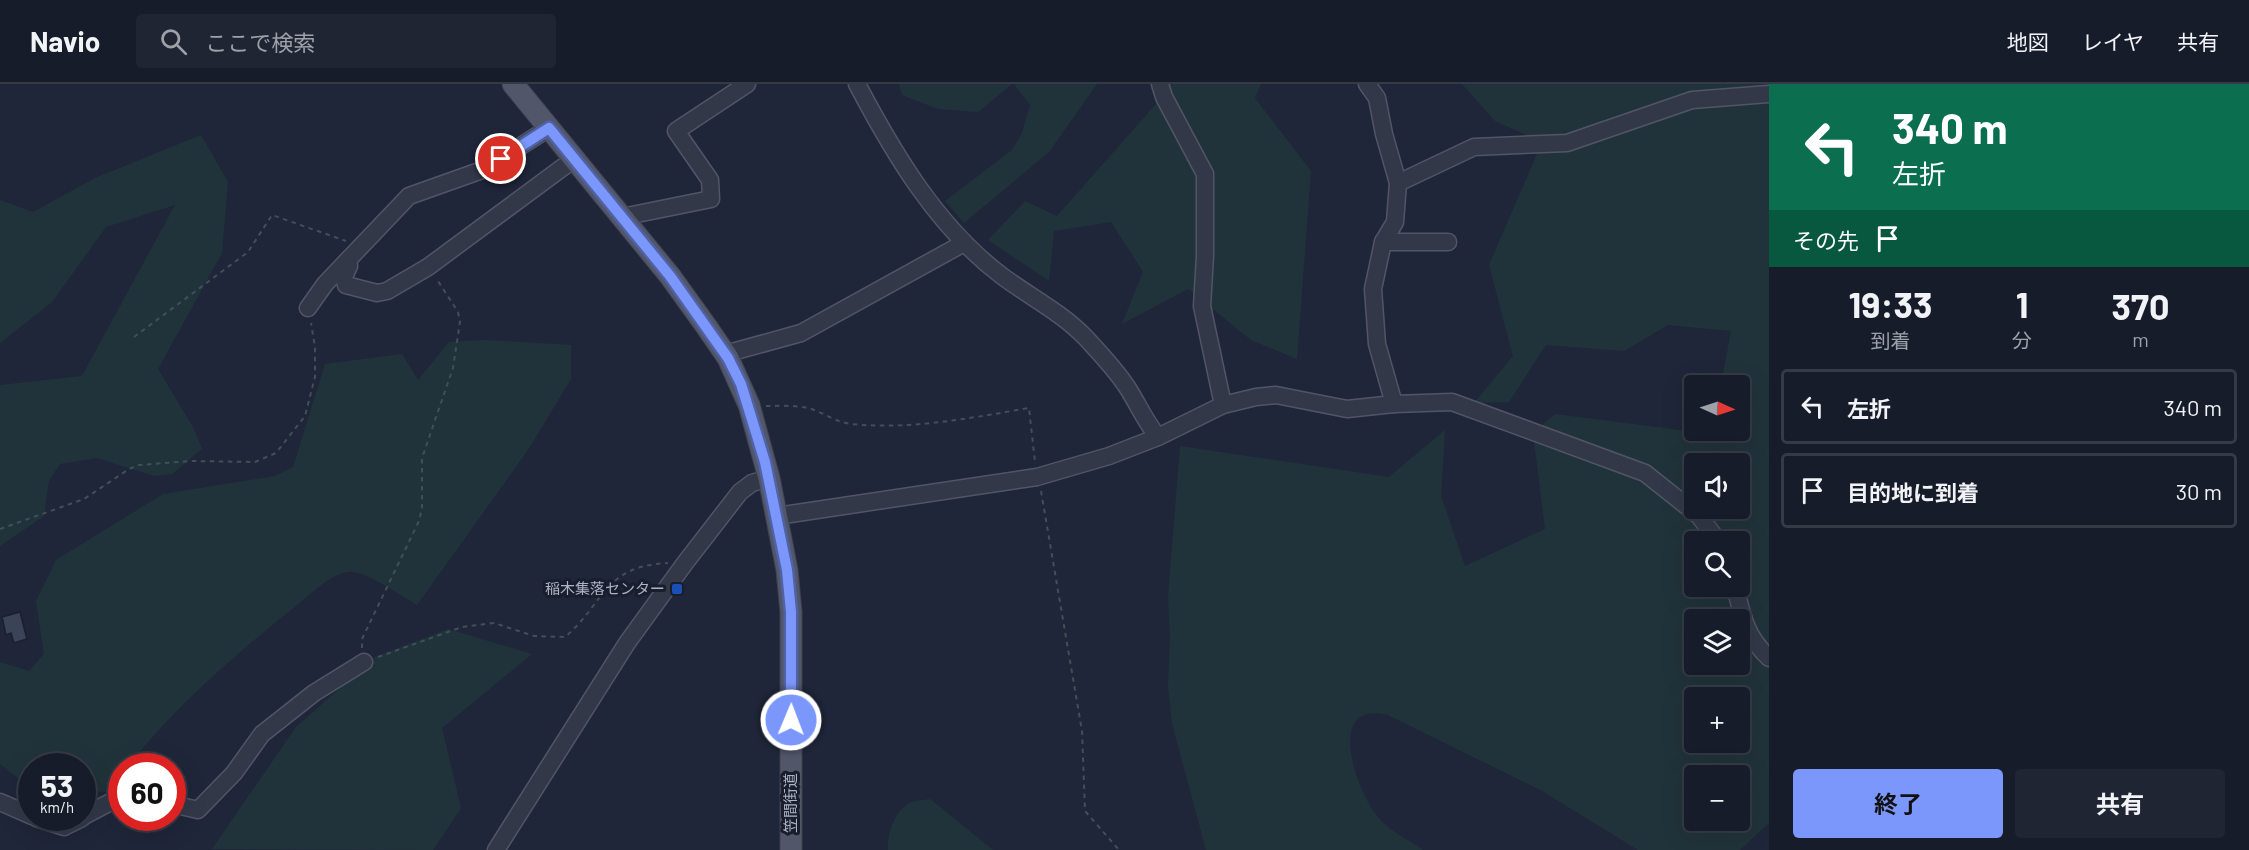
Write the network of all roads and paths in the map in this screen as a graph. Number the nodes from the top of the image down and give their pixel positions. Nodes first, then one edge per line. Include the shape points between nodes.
1 (513, 84) edge
2 (747, 84) edge
3 (857, 84) edge
4 (1160, 84) edge
5 (1367, 84) edge
6 (1769, 94) edge
7 (549, 128) junction
8 (574, 159) junction
9 (1398, 183) junction
10 (622, 217) junction
11 (1383, 242) junction
12 (1448, 242) dead end
13 (964, 243) junction
14 (361, 246) junction
15 (348, 260) junction
16 (428, 267) junction
17 (308, 308) joint
18 (134, 337) dead end
19 (725, 354) junction
20 (1394, 404) junction
21 (749, 405) junction
22 (1223, 405) junction
23 (1158, 437) junction
24 (1037, 477) junction
25 (769, 478) junction
26 (777, 516) junction
27 (0, 529) edge
28 (1711, 531) edge
29 (685, 563) junction
30 (1738, 597) edge
31 (1769, 658) edge
32 (364, 662) junction
33 (0, 802) edge
34 (186, 807) edge
35 (18, 810) edge
36 (496, 850) edge
37 (791, 850) edge
38 (1119, 850) edge

1 - 7 main road, 笠間街道
2 - 10 street via 676,131 710,180 711,199
3 - 13 street via 884,136 930,203
4 - 22 street via 1205,174 1202,306
5 - 9 street via 1377,98
6 - 9 street via 1692,100 1567,143 1474,147
7 - 8 main road, 笠間街道
7 - 14 street via 485,169 409,196
8 - 10 main road, 笠間街道
8 - 16 street
9 - 11 street via 1395,222
10 - 19 main road, 笠間街道
11 - 12 street
11 - 20 street via 1373,289 1377,344
13 - 19 street via 801,333
13 - 23 street via 1085,337 1126,386
14 - 15 street
14 - 18 path via 272,215 248,252
15 - 16 street via 346,285 377,293
15 - 17 street
16 - 32 path via 458,312 453,368 422,458 419,521 362,639
17 - 27 path via 315,347 315,377 305,416 276,453 255,462 139,465 84,499
19 - 21 main road, 笠間街道
20 - 22 street via 1347,409 1276,395
20 - 28 street via 1452,402 1645,473 1699,516
21 - 24 path via 808,408 849,424 895,425 926,425 1029,408
21 - 25 main road, 笠間街道
22 - 23 street
23 - 24 street
24 - 26 street
24 - 38 path via 1082,731 1085,811
25 - 26 main road, 笠間街道
25 - 29 street via 740,492
26 - 37 main road, 笠間街道 via 791,612
29 - 32 path via 657,564 618,576 581,624 565,637 534,636 494,623 462,627
29 - 36 street via 627,644
30 - 31 street via 1747,632
32 - 34 street via 314,693 262,734 234,773 198,810
33 - 35 street

